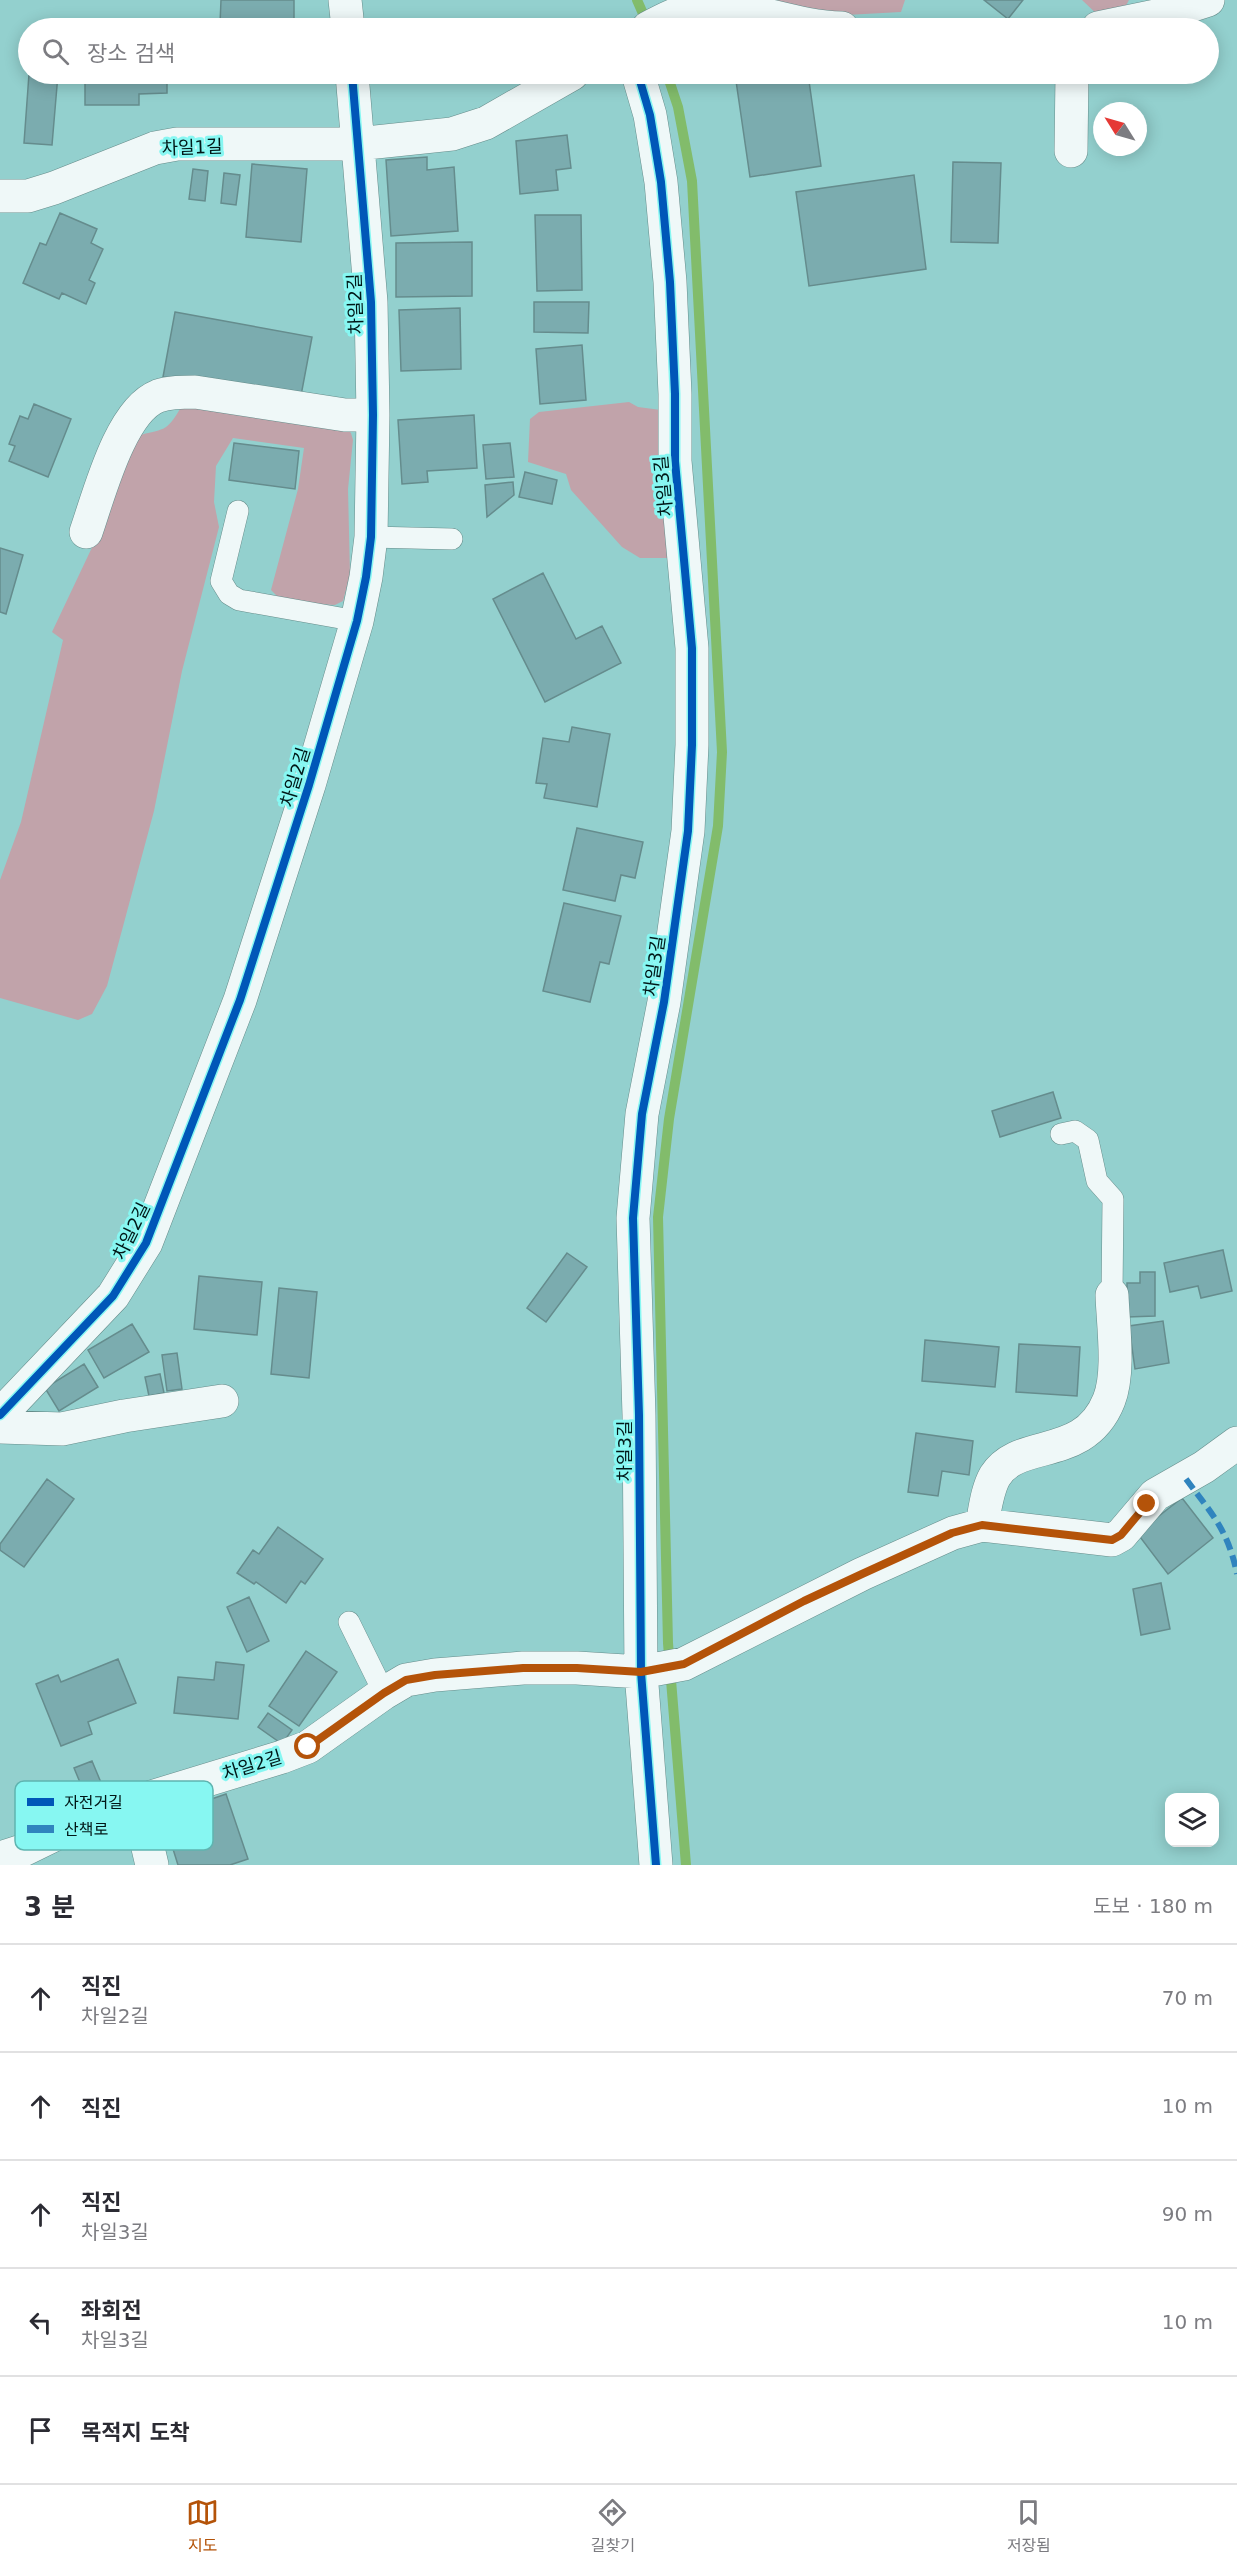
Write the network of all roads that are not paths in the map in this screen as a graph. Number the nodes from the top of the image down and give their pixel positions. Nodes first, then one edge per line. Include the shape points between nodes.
1 (345, 0) edge
2 (1208, 0) edge
3 (1136, 11) edge
4 (347, 18) edge
5 (671, 18) edge
6 (772, 18) edge
7 (1120, 18) edge
8 (353, 84) edge
9 (554, 84) edge
10 (641, 84) edge
11 (1072, 84) edge
12 (357, 144) junction
13 (1071, 151) dead end
14 (0, 196) edge
15 (373, 415) junction
16 (238, 511) dead end
17 (86, 532) dead end
18 (371, 537) junction
19 (452, 539) dead end
20 (357, 621) junction
21 (1061, 1134) dead end
22 (1112, 1295) joint
23 (222, 1401) dead end
24 (0, 1415) edge
25 (0, 1427) edge
26 (1237, 1443) edge
27 (982, 1525) junction
28 (349, 1622) dead end
29 (641, 1672) junction
30 (384, 1693) junction
31 (203, 1781) edge
32 (23, 1850) edge
33 (148, 1850) edge
34 (0, 1858) edge
35 (152, 1865) edge
36 (656, 1865) edge

1 - 4 street
2 - 3 street
3 - 7 street
5 - 6 street via 716,6
8 - 12 street, 차일2길
9 - 12 street via 486,123 452,134
10 - 29 street, 차일3길 via 661,182 670,282 675,461 692,648 688,831 664,1002 642,1114 633,1218
11 - 13 street
12 - 14 street, 차일1길 via 177,144 155,148 28,196
12 - 15 street, 차일2길 via 371,302
15 - 17 street via 345,415 195,392 158,396 144,404 121,437
15 - 18 street, 차일2길
16 - 20 lane via 221,581 229,594 239,600
18 - 19 lane
18 - 20 street, 차일2길
20 - 24 street, 차일2길 via 240,1000 146,1243 113,1296
21 - 22 lane via 1075,1131 1088,1140 1097,1181 1113,1199
22 - 27 street via 1114,1376 1102,1415 1067,1444 1024,1454 1006,1464 992,1486
23 - 25 street via 62,1429
26 - 27 street via 1155,1495 1121,1535 1112,1540
27 - 29 street, 차일2길 via 952,1533 843,1583 684,1664
28 - 30 lane
29 - 30 street, 차일2길 via 523,1668 406,1680
29 - 36 street, 차일3길
30 - 31 street, 차일2길 via 308,1747
32 - 34 street, 차일2길
33 - 35 street

